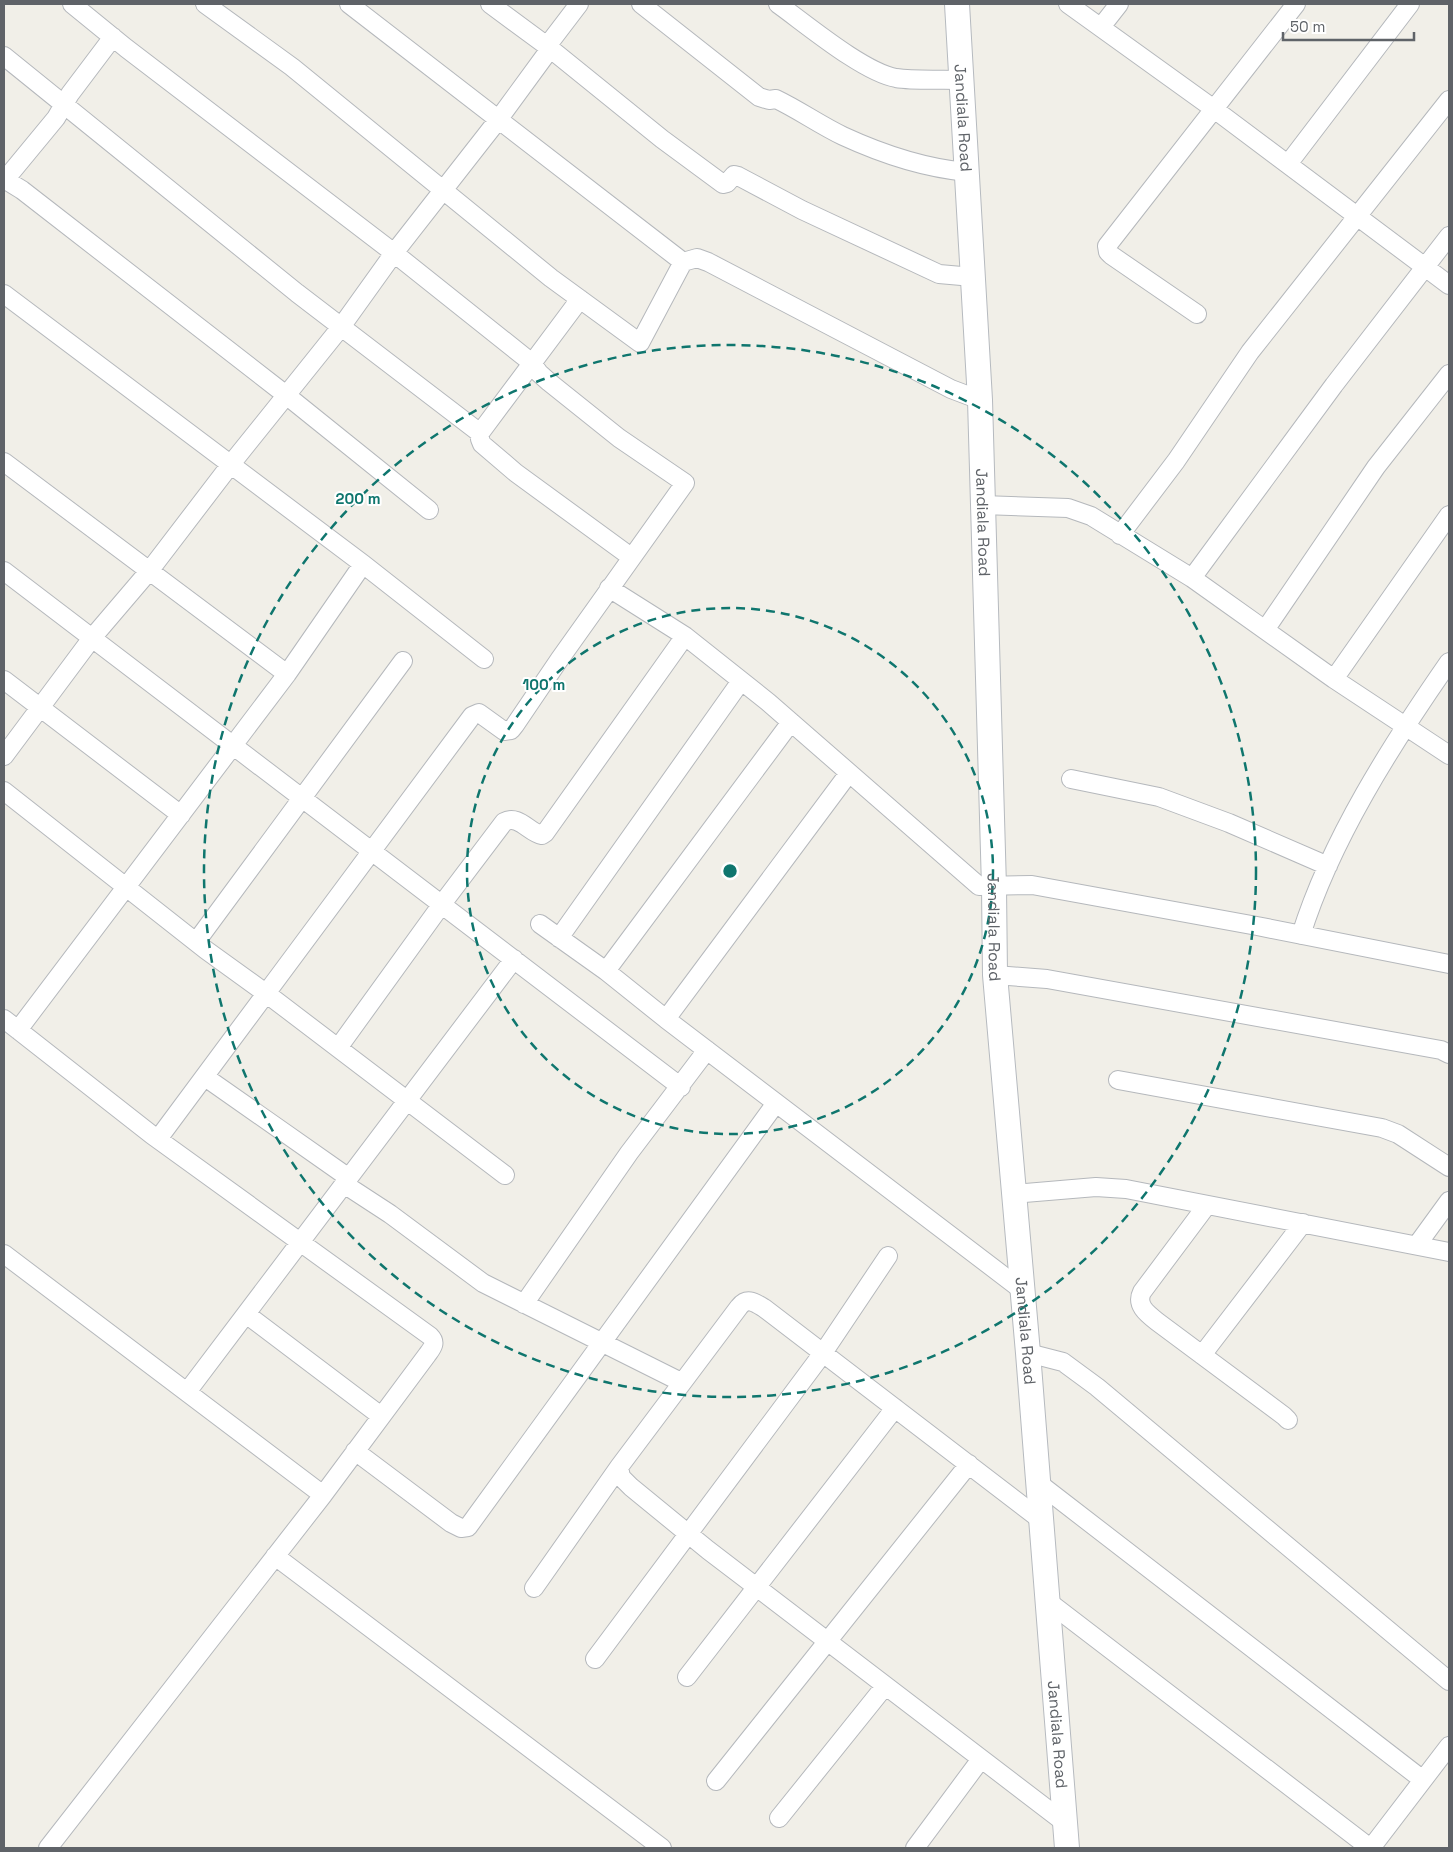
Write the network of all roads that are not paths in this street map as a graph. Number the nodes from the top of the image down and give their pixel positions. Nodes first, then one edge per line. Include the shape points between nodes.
1 (72, 4) edge
2 (205, 4) edge
3 (349, 4) edge
4 (490, 4) edge
5 (579, 4) edge
6 (641, 4) edge
7 (778, 4) edge
8 (957, 4) edge
9 (1068, 4) edge
10 (1119, 4) edge
11 (1296, 4) edge
12 (1410, 4) edge
13 (1101, 27) junction
14 (112, 37) junction
15 (547, 46) junction
16 (4, 56) edge
17 (962, 80) junction
18 (1449, 100) edge
19 (64, 105) junction
20 (1214, 109) junction
21 (498, 120) junction
22 (1288, 164) junction
23 (967, 172) junction
24 (4, 180) edge
25 (443, 190) junction
26 (1358, 217) junction
27 (1449, 236) edge
28 (394, 253) junction
29 (683, 262) junction
30 (1425, 267) junction
31 (973, 277) junction
32 (1449, 285) edge
33 (4, 294) edge
34 (580, 300) junction
35 (1197, 314) dead end
36 (341, 327) junction
37 (532, 363) junction
38 (1449, 374) edge
39 (286, 395) junction
40 (980, 400) junction
41 (480, 433) junction
42 (230, 464) junction
43 (6, 469) edge
44 (982, 505) junction
45 (429, 510) dead end
46 (1449, 515) edge
47 (1120, 534) junction
48 (631, 557) junction
49 (363, 564) junction
50 (150, 570) junction
51 (4, 571) edge
52 (1192, 578) junction
53 (609, 588) junction
54 (1265, 630) junction
55 (686, 636) junction
56 (92, 638) junction
57 (484, 659) dead end
58 (403, 662) dead end
59 (1449, 662) edge
60 (287, 674) junction
61 (1334, 679) junction
62 (4, 680) edge
63 (741, 681) junction
64 (40, 708) junction
65 (791, 722) junction
66 (1405, 725) junction
67 (234, 746) junction
68 (1449, 755) edge
69 (4, 756) edge
70 (849, 773) junction
71 (1071, 779) dead end
72 (4, 791) edge
73 (303, 797) junction
74 (180, 815) junction
75 (373, 851) junction
76 (1328, 866) junction
77 (127, 886) junction
78 (994, 886) junction
79 (442, 904) junction
80 (540, 924) dead end
81 (1301, 935) junction
82 (559, 938) junction
83 (196, 942) junction
84 (514, 959) junction
85 (1449, 964) edge
86 (606, 971) junction
87 (995, 976) junction
88 (267, 994) junction
89 (4, 1019) edge
90 (666, 1019) junction
91 (18, 1030) junction
92 (338, 1048) junction
93 (707, 1050) junction
94 (1449, 1054) edge
95 (205, 1077) junction
96 (1118, 1080) dead end
97 (681, 1087) junction
98 (408, 1101) junction
99 (776, 1103) junction
100 (158, 1139) junction
101 (1449, 1167) edge
102 (505, 1175) dead end
103 (347, 1181) junction
104 (1014, 1194) junction
105 (1449, 1201) edge
106 (1207, 1205) junction
107 (1303, 1223) junction
108 (300, 1242) junction
109 (1417, 1245) junction
110 (1449, 1252) edge
111 (4, 1254) edge
112 (888, 1256) dead end
113 (1022, 1290) junction
114 (524, 1304) junction
115 (246, 1314) junction
116 (602, 1343) junction
117 (823, 1353) junction
118 (1028, 1353) junction
119 (1202, 1355) junction
120 (682, 1382) junction
121 (187, 1392) junction
122 (895, 1408) junction
123 (381, 1416) junction
124 (1288, 1420) dead end
125 (355, 1451) junction
126 (969, 1464) junction
127 (620, 1467) junction
128 (1037, 1482) junction
129 (323, 1495) junction
130 (1041, 1520) junction
131 (689, 1533) junction
132 (275, 1556) junction
133 (757, 1587) junction
134 (534, 1588) dead end
135 (1046, 1600) junction
136 (828, 1642) junction
137 (595, 1659) dead end
138 (687, 1677) dead end
139 (1449, 1680) edge
140 (886, 1686) junction
141 (1449, 1746) edge
142 (981, 1759) junction
143 (1423, 1780) junction
144 (716, 1781) dead end
145 (779, 1818) dead end
146 (1064, 1822) junction
147 (48, 1848) edge
148 (662, 1848) edge
149 (915, 1848) edge
150 (1067, 1848) edge
151 (1370, 1848) edge

1 - 14 street
2 - 25 street via 292,67
3 - 21 street
4 - 15 street
5 - 15 street
6 - 23 street via 759,97 776,99 842,136 894,156 939,169
7 - 17 street via 879,72 896,78
8 - 17 street, Jandiala Road
9 - 13 street
10 - 13 street
11 - 20 street
12 - 22 street
13 - 20 street
14 - 19 street
14 - 28 street
15 - 21 street via 547,53
15 - 31 street via 723,184 734,175 738,176 802,210 939,274
16 - 19 street
17 - 23 street, Jandiala Road
18 - 26 street
19 - 24 street
19 - 36 street
20 - 22 street
20 - 35 street via 1107,249 1111,255
21 - 25 street
21 - 29 street
22 - 26 street
23 - 31 street, Jandiala Road
24 - 39 street via 22,190
25 - 28 street
25 - 34 street
26 - 30 street
26 - 47 street via 1250,352 1176,461
27 - 30 street
28 - 36 street
28 - 37 street
29 - 34 street via 640,343
29 - 40 street via 696,258 708,262 951,389
30 - 32 street
30 - 52 street
31 - 40 street, Jandiala Road
33 - 42 street
34 - 37 street
36 - 39 street
36 - 41 street
37 - 41 street
37 - 48 street via 549,382 619,438 685,483
38 - 54 street via 1376,467
39 - 42 street
39 - 45 street
40 - 44 street, Jandiala Road
41 - 48 street via 482,444 516,473
42 - 49 street
42 - 50 street
43 - 50 street
44 - 47 street via 1068,508 1091,516
44 - 78 street, Jandiala Road
46 - 61 street
47 - 52 street
48 - 53 street
49 - 57 street
49 - 60 street
50 - 56 street
50 - 60 street
51 - 56 street
52 - 54 street
53 - 55 street
53 - 75 street via 511,730 504,731 479,713 472,716
54 - 61 street
55 - 63 street
55 - 79 street via 545,832 538,835 522,823 504,822
56 - 64 street
56 - 67 street
58 - 73 street
59 - 66 street
60 - 67 street
61 - 66 street
62 - 64 street
63 - 65 street
63 - 82 street
64 - 69 street
64 - 74 street
65 - 70 street
65 - 86 street
66 - 68 street
66 - 76 street
67 - 73 street
67 - 74 street
70 - 78 street via 980,886
70 - 90 street
71 - 76 street via 1159,797
72 - 77 street
73 - 75 street
73 - 83 street
74 - 77 street
75 - 79 street
75 - 88 street
76 - 81 street
77 - 83 street
77 - 91 street
78 - 81 street via 1032,885
78 - 87 street, Jandiala Road
79 - 84 street
79 - 92 street
80 - 82 street
81 - 85 street
82 - 86 street
83 - 88 street
84 - 97 street
84 - 98 street
86 - 90 street
87 - 94 street via 1047,979
87 - 104 street, Jandiala Road
88 - 92 street
88 - 95 street
89 - 91 street
90 - 93 street
91 - 100 street
92 - 98 street
93 - 97 street
93 - 99 street
95 - 100 street
95 - 103 street
96 - 101 street via 1382,1128 1398,1134
97 - 114 street via 629,1153
98 - 102 street
98 - 103 street
99 - 113 street
99 - 116 street
100 - 108 street
103 - 108 street
103 - 114 street via 483,1283
104 - 106 street via 1096,1187
104 - 113 street, Jandiala Road
105 - 109 street
106 - 107 street
106 - 119 street via 1142,1292 1139,1301 1146,1313
107 - 109 street
107 - 119 street
108 - 115 street
108 - 123 street via 434,1341
109 - 110 street
111 - 121 street
112 - 117 street
113 - 118 street, Jandiala Road
114 - 116 street
115 - 121 street
115 - 123 street
116 - 120 street
116 - 125 street via 468,1527 451,1522
117 - 120 street via 750,1300 743,1302
117 - 122 street
117 - 131 street
118 - 128 street, Jandiala Road
118 - 139 street via 1063,1362 1097,1387
119 - 124 street
120 - 127 street
121 - 129 street
122 - 126 street
122 - 133 street
123 - 125 street
125 - 129 street
126 - 130 street
126 - 136 street
127 - 131 street via 622,1477 631,1487
127 - 134 street
128 - 130 street, Jandiala Road
128 - 143 street
129 - 132 street
130 - 135 street, Jandiala Road
131 - 133 street
131 - 137 street
132 - 147 street
132 - 148 street
133 - 136 street
133 - 138 street
135 - 146 street, Jandiala Road
135 - 151 street
136 - 140 street
136 - 144 street
140 - 142 street
140 - 145 street
141 - 143 street
142 - 146 street
142 - 149 street
143 - 151 street
146 - 150 street, Jandiala Road

